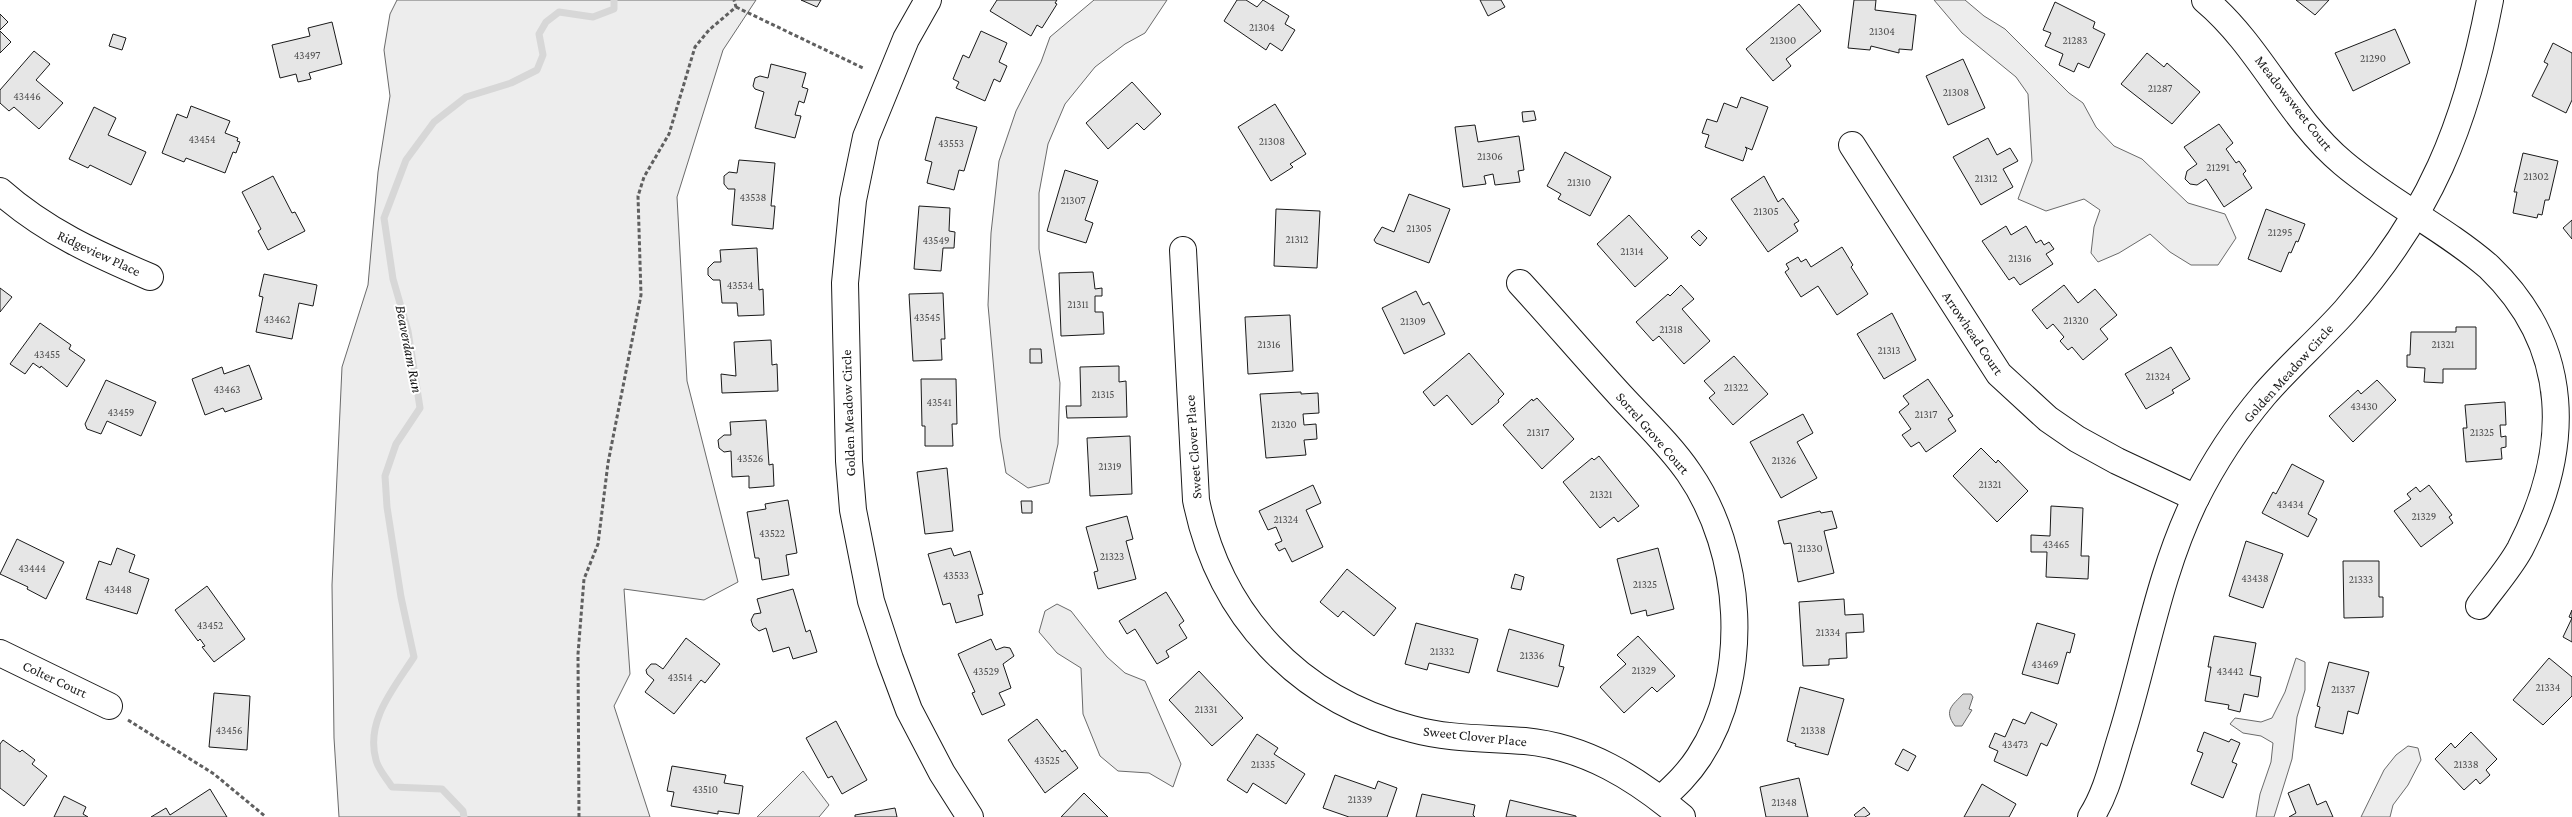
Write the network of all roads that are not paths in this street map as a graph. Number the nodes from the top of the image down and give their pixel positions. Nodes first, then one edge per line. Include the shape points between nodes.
1 (928, 0) edge
2 (2205, 0) edge
3 (2490, 0) edge
4 (1852, 145) dead end
5 (0, 191) edge
6 (2415, 216) junction
7 (1184, 250) dead end
8 (150, 277) dead end
9 (1520, 283) dead end
10 (2196, 498) junction
11 (2479, 606) dead end
12 (0, 653) edge
13 (109, 706) road end
14 (1661, 799) junction
15 (970, 817) edge
16 (1682, 817) edge
17 (2091, 817) edge

1 - 15 street, Golden Meadow Circle via 906,39 866,136 853,200 845,283 848,461 853,510 871,601 890,659 909,710 942,773
2 - 6 street, Meadowsweet Court via 2248,42 2295,109 2329,150
3 - 6 street, Golden Meadow Circle via 2475,74 2457,131 2446,159
4 - 10 street, Arrowhead Court via 1999,374 2048,419 2077,439
5 - 8 street, Ridgeview Place via 33,218 87,251
6 - 10 street, Golden Meadow Circle via 2396,248 2345,312 2243,422
6 - 11 street, Meadowsweet Court via 2455,240 2514,291 2544,337 2560,382 2560,428 2543,497 2519,551
7 - 14 street, Sweet Clover Place via 1196,500 1212,560 1243,616 1262,638 1299,674 1360,710 1411,729 1435,734 1526,741 1573,750 1611,766
9 - 14 street, Sorrel Grove Court via 1677,457 1703,497 1724,554 1734,614 1734,647 1722,711 1700,757 1686,776
10 - 17 street, Golden Meadow Circle via 2164,576 2126,722 2106,786
12 - 13 street, Colter Court
14 - 16 street, Sweet Clover Place

